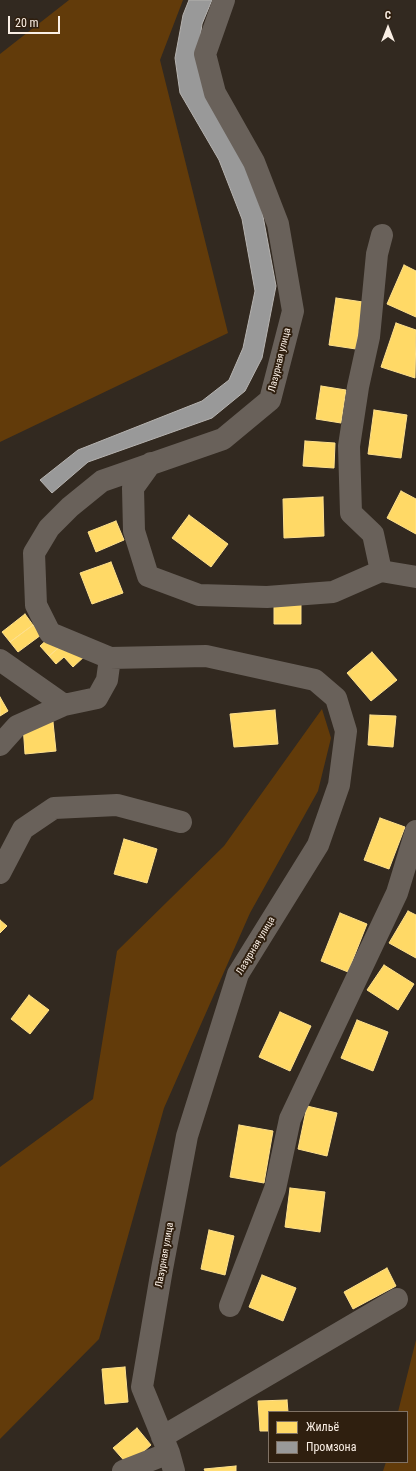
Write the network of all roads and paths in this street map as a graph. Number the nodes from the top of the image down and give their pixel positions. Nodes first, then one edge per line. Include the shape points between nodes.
1 (224, 0) edge
2 (382, 235) dead end
3 (151, 463) junction
4 (381, 571) junction
5 (416, 577) edge
6 (110, 658) junction
7 (0, 660) edge
8 (64, 705) junction
9 (0, 745) edge
10 (181, 822) dead end
11 (416, 830) edge
12 (0, 872) edge
13 (397, 1299) dead end
14 (230, 1306) dead end
15 (168, 1454) edge
16 (123, 1471) edge

1 - 3 street, Лазурная улица via 205,54 215,93 254,162 278,224 293,310 270,400 223,439
2 - 4 street via 377,254 369,337 349,446 351,513 373,534
3 - 4 street via 133,488 134,531 148,576 199,595 267,597 333,592
3 - 6 street, Лазурная улица via 102,481 49,528 34,554 36,606 50,633
4 - 5 street
6 - 8 street via 107,680 97,698
6 - 15 street, Лазурная улица via 206,656 315,680 336,698 346,731 339,785 318,845 238,974 187,1136 142,1388
7 - 8 street
8 - 9 street via 17,726
10 - 12 street via 117,805 54,808 23,829
11 - 14 street via 396,893 290,1119 275,1189
13 - 15 street
15 - 16 street

